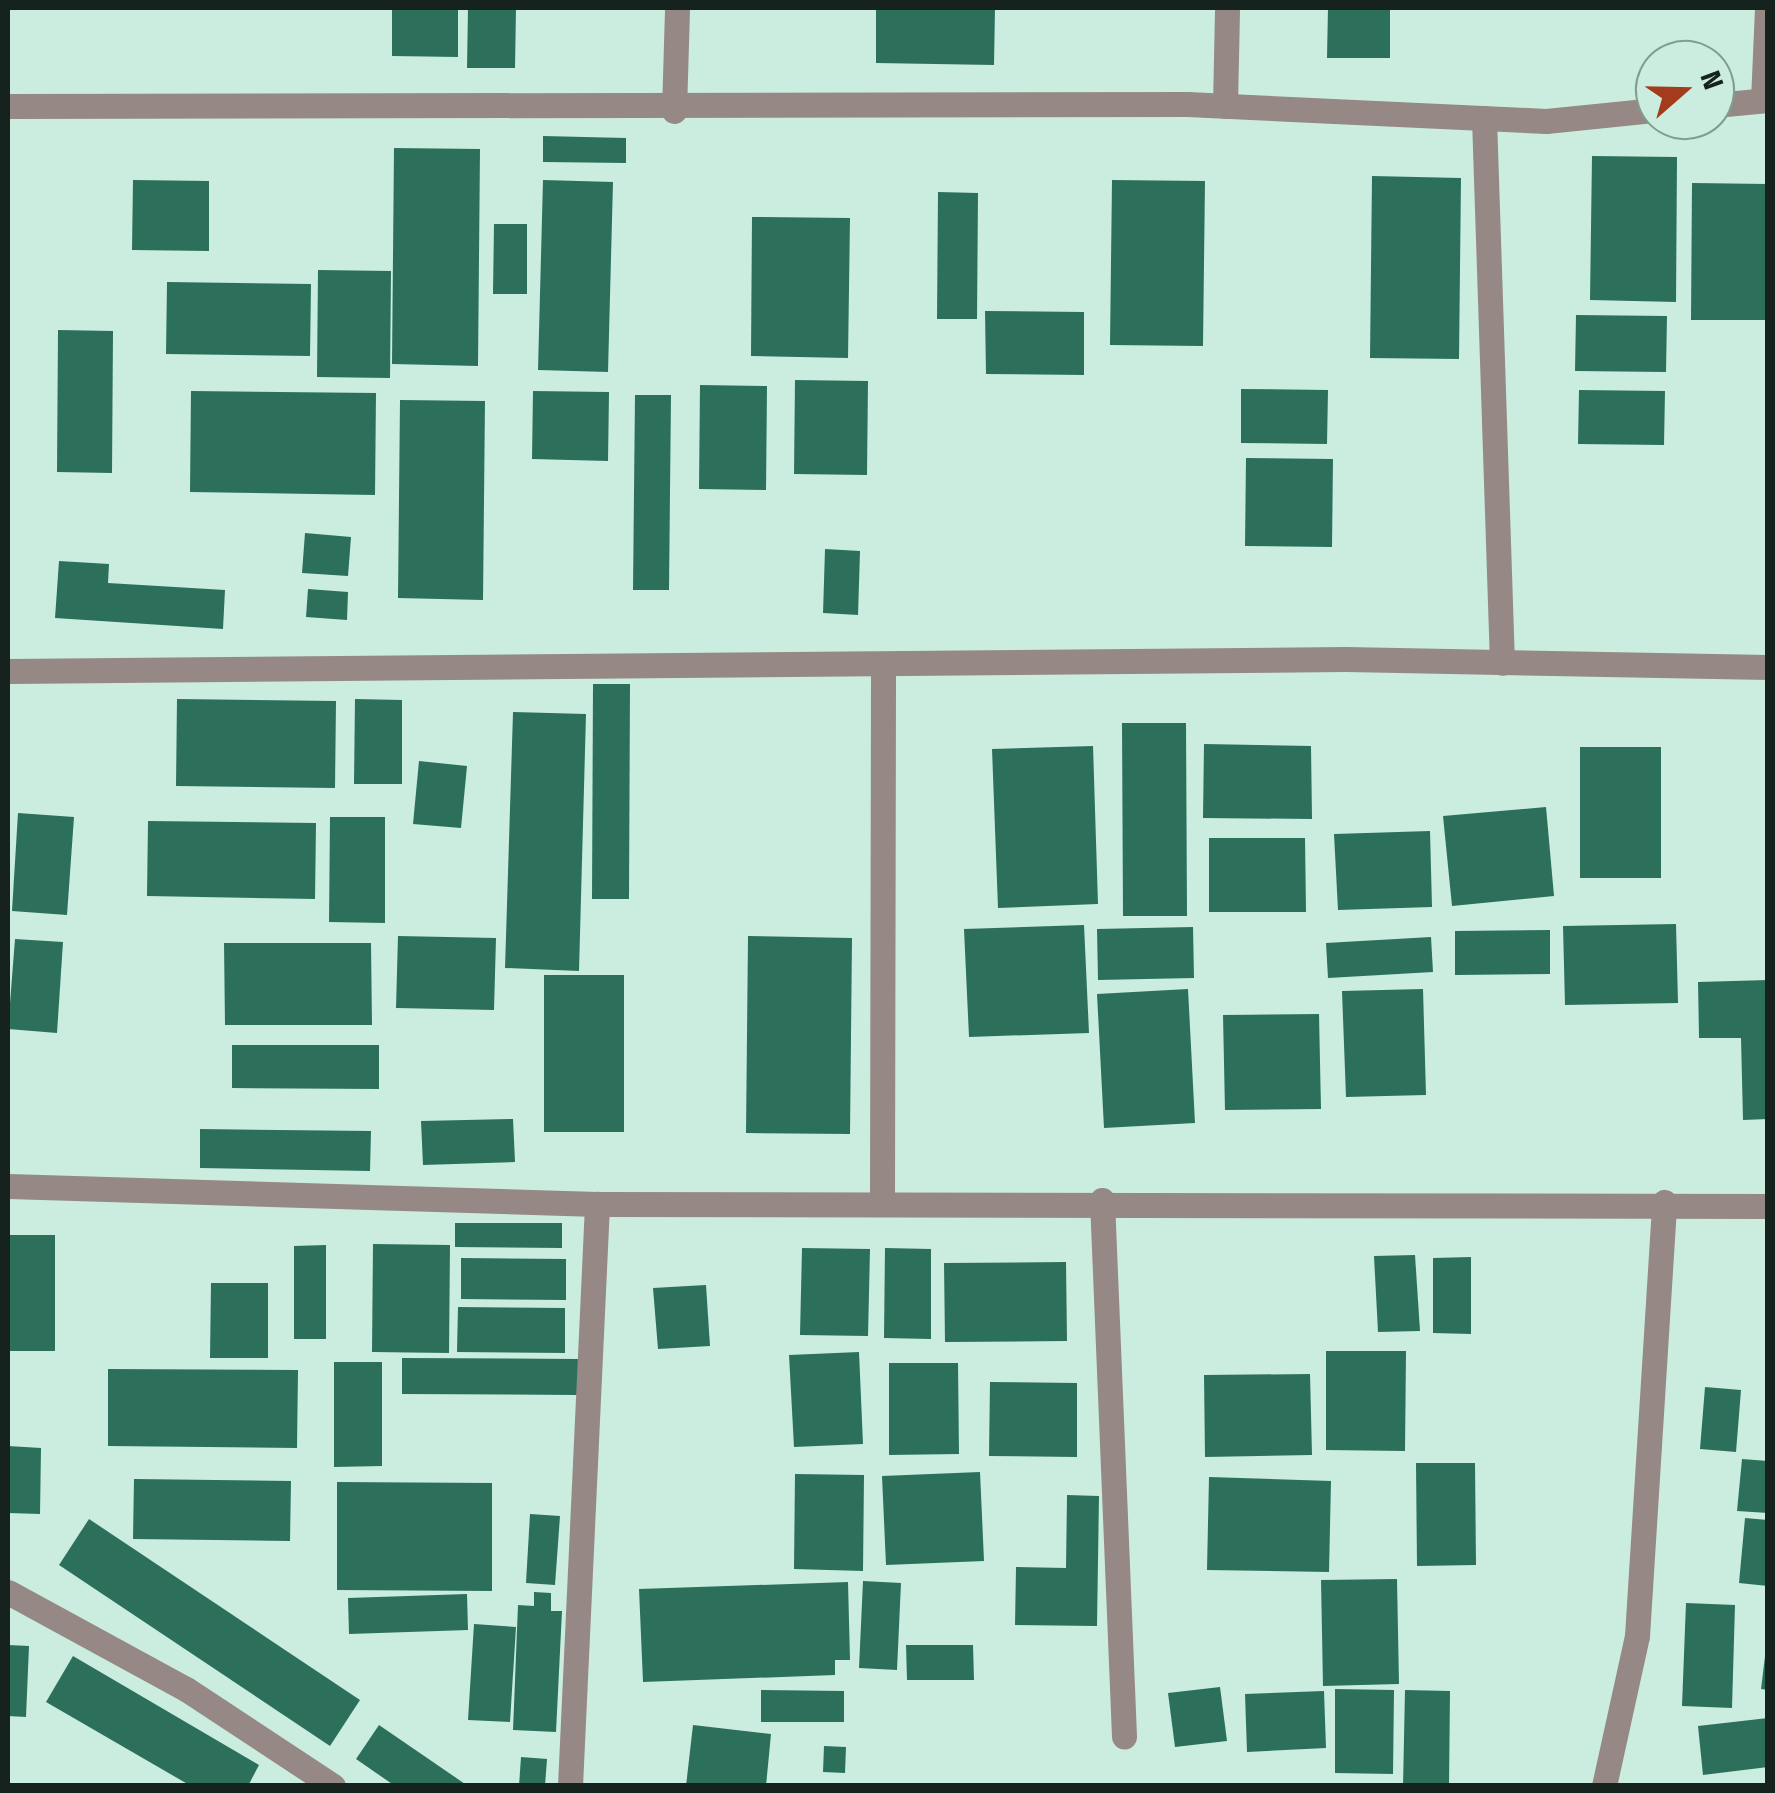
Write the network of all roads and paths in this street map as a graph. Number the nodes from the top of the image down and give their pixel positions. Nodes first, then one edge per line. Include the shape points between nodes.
1 (677, 8) edge
2 (1227, 8) edge
3 (1767, 8) edge
4 (1765, 100) edge
5 (1735, 102) edge
6 (8, 106) edge
7 (1225, 106) junction
8 (1635, 111) edge
9 (674, 112) junction
10 (1484, 118) junction
11 (1502, 662) junction
12 (883, 666) junction
13 (1768, 667) edge
14 (8, 671) edge
15 (8, 1186) edge
16 (882, 1199) junction
17 (1102, 1200) junction
18 (1664, 1202) junction
19 (597, 1204) junction
20 (1768, 1206) edge
21 (8, 1592) edge
22 (1124, 1737) dead end
23 (333, 1786) edge
24 (570, 1786) edge
25 (1604, 1786) edge

1 - 9 street
2 - 7 street
3 - 4 street
4 - 5 street
6 - 9 street
7 - 9 street
7 - 10 street
8 - 10 street
10 - 11 street
11 - 12 street
11 - 13 street
12 - 14 street
12 - 16 street
15 - 19 street
16 - 17 street
16 - 19 street
17 - 18 street
17 - 22 street
18 - 20 street
18 - 25 street via 1637,1636
19 - 24 street
21 - 23 street via 186,1690

